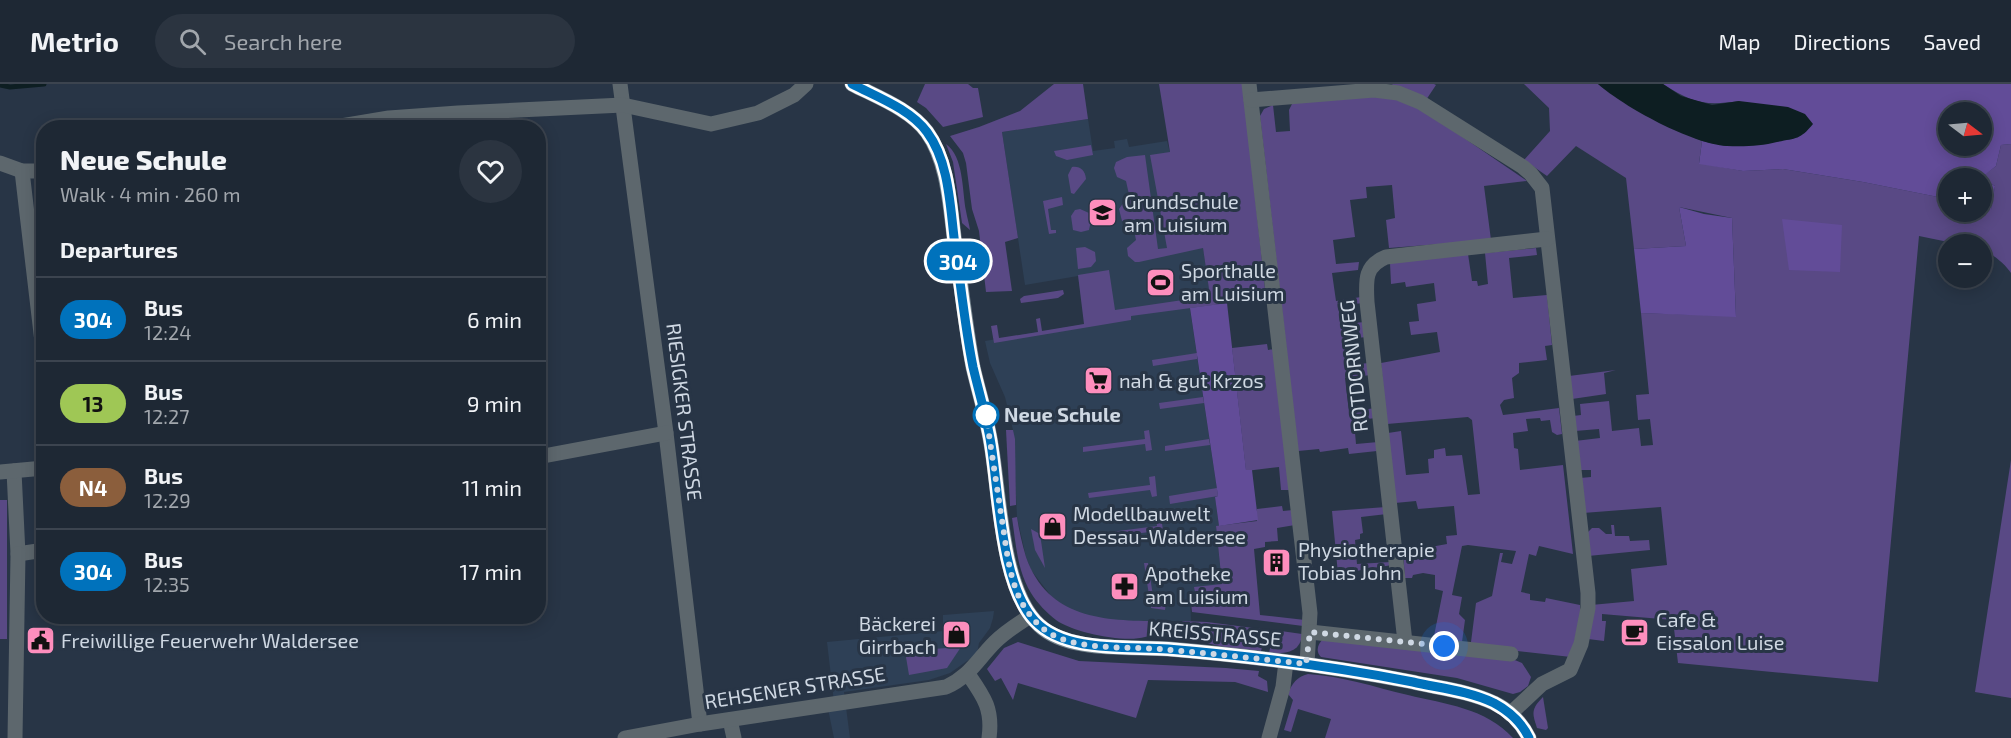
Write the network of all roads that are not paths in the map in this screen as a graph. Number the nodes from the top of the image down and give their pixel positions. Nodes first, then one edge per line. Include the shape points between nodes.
1 (620, 84) edge
2 (806, 84) edge
3 (852, 84) edge
4 (1249, 84) edge
5 (1251, 100) junction
6 (623, 105) junction
7 (376, 120) edge
8 (0, 162) edge
9 (22, 171) junction
10 (36, 171) edge
11 (1548, 238) junction
12 (36, 291) edge
13 (666, 433) junction
14 (546, 456) edge
15 (36, 469) edge
16 (7, 472) edge
17 (36, 551) edge
18 (18, 554) junction
19 (1030, 616) junction
20 (1310, 632) junction
21 (1405, 642) junction
22 (1511, 654) dead end
23 (1286, 662) junction
24 (1306, 664) junction
25 (968, 674) junction
26 (1510, 714) junction
27 (730, 720) junction
28 (700, 724) junction
29 (15, 738) edge
30 (625, 738) edge
31 (734, 738) edge
32 (989, 738) edge
33 (1269, 738) edge
34 (1529, 738) edge

1 - 6 street, RIESIGKER STRASSE
2 - 6 street via 794,95 758,113 711,124
3 - 19 main road via 918,122 938,153 1007,550 1014,583
4 - 5 street
5 - 11 street via 1374,90 1408,96 1531,174 1542,188
5 - 20 street
6 - 7 street
6 - 13 street, RIESIGKER STRASSE
8 - 9 street
9 - 10 street
9 - 12 street
11 - 21 street, ROTDORNWEG via 1386,257 1377,260 1367,274
11 - 26 street via 1588,608 1579,652 1570,670 1542,684
13 - 14 street
13 - 28 street, RIESIGKER STRASSE
15 - 16 street
16 - 18 street
17 - 18 street
18 - 29 street
19 - 23 main road, KREISSTRASSE via 1057,637 1080,643
19 - 25 street via 1006,632
20 - 21 street
20 - 24 street
21 - 22 street
23 - 24 main road, KREISSTRASSE
23 - 33 street
24 - 26 main road, KREISSTRASSE via 1478,697
25 - 27 street, REHSENER STRASSE via 946,687
25 - 32 street via 989,711
26 - 34 main road, KREISSTRASSE
27 - 28 street, REHSENER STRASSE
27 - 31 street
28 - 30 street, REHSENER STRASSE

